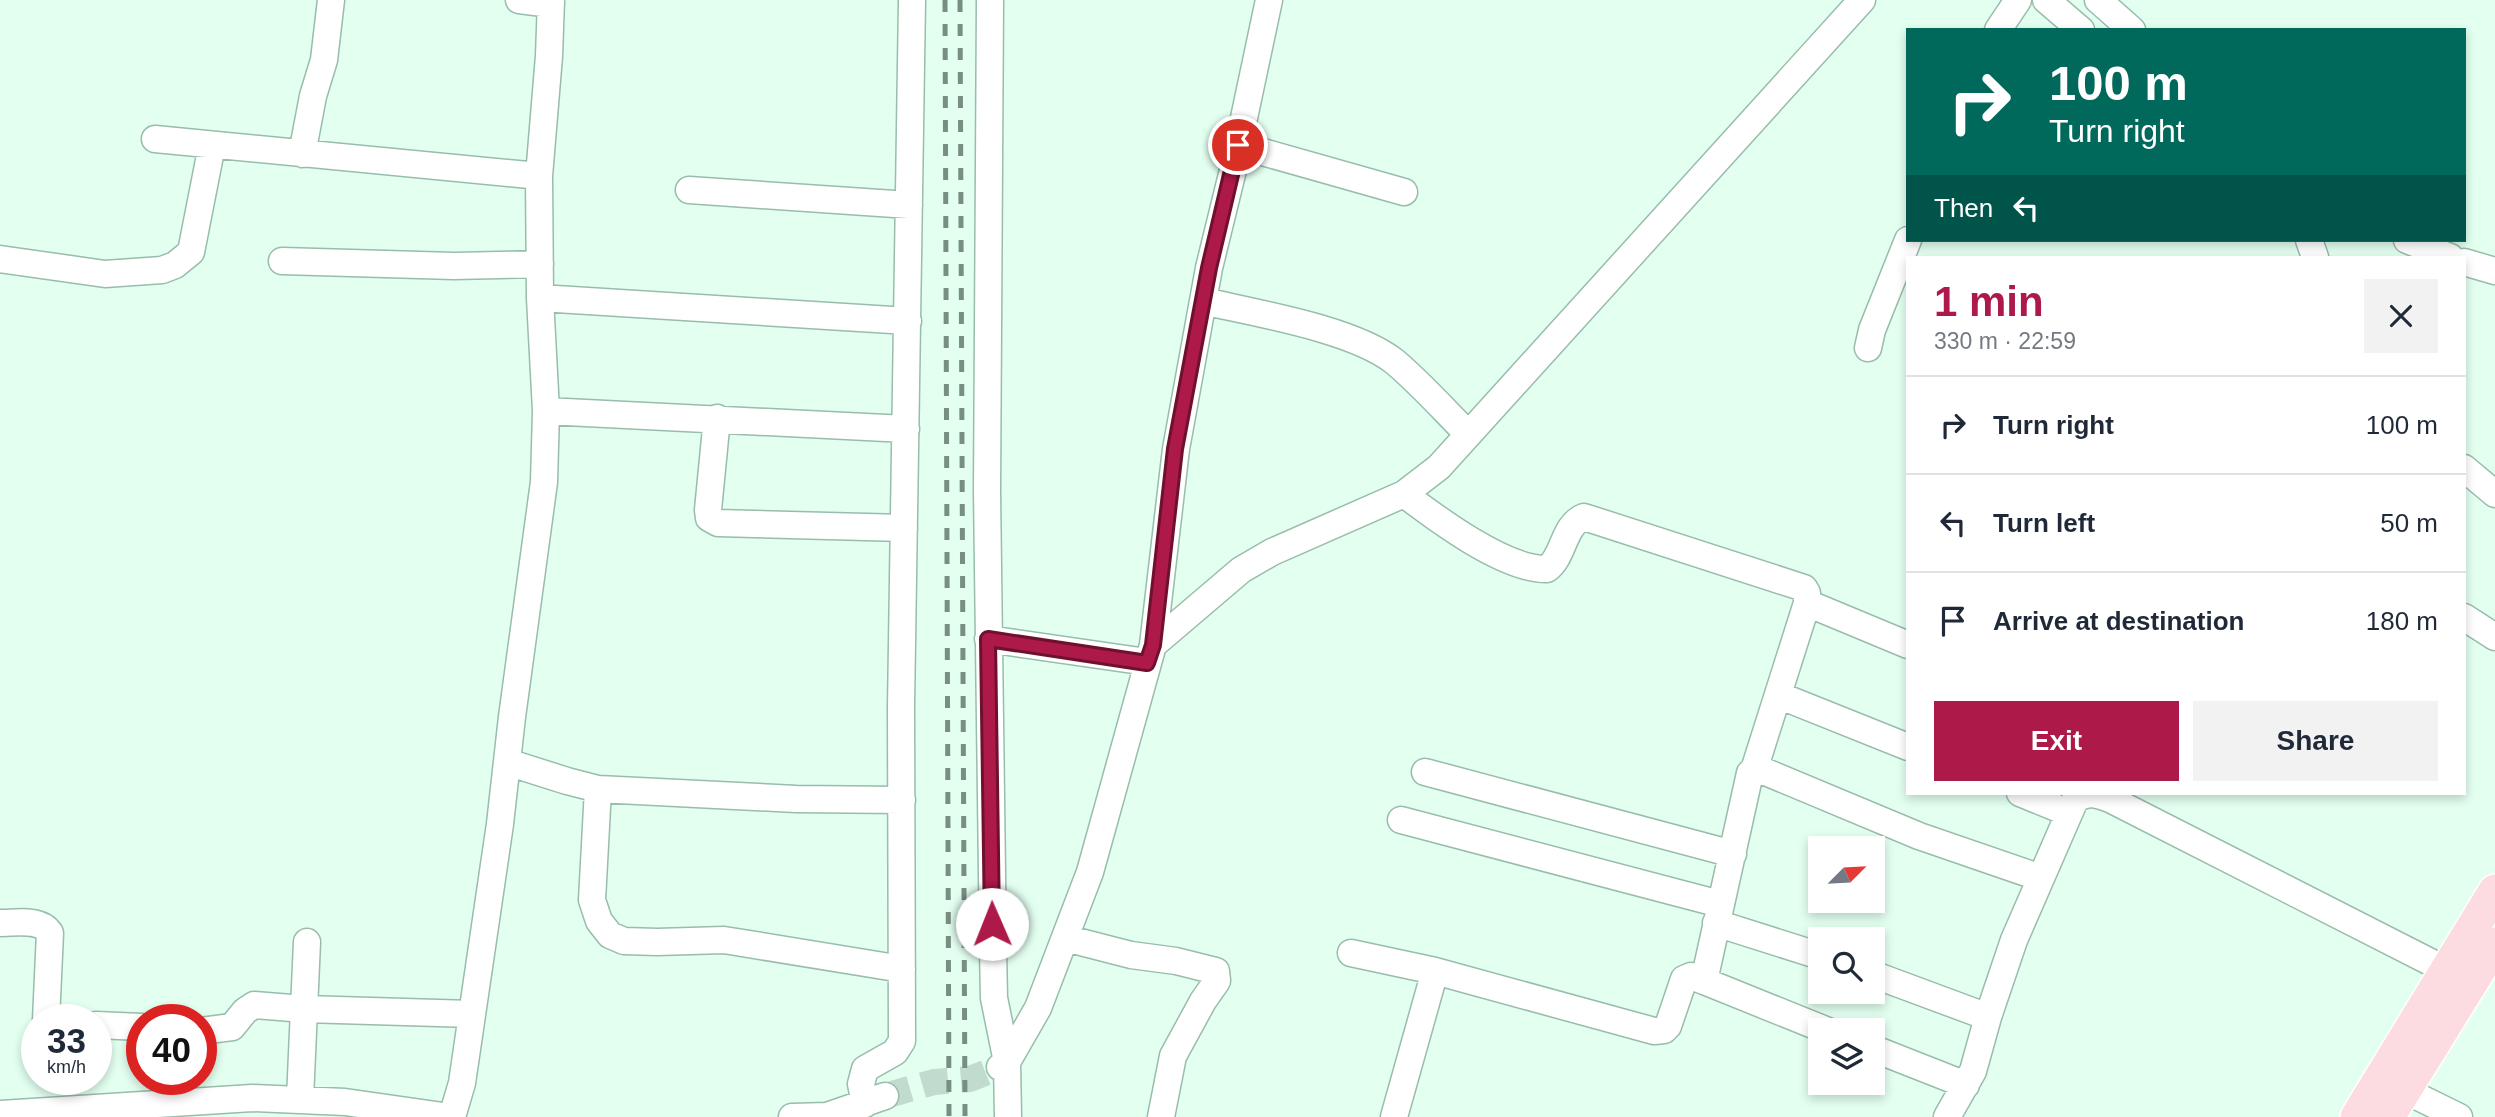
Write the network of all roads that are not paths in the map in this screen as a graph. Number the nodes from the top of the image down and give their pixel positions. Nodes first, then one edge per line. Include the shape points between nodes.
1 (331, 0) edge
2 (519, 0) edge
3 (912, 0) edge
4 (990, 0) edge
5 (1269, 0) edge
6 (1862, 0) edge
7 (2018, 0) edge
8 (2046, 0) edge
9 (2098, 0) edge
10 (551, 2) edge
11 (1999, 28) edge
12 (2079, 28) edge
13 (2130, 28) edge
14 (155, 139) dead end
15 (212, 145) junction
16 (1238, 145) junction
17 (302, 154) junction
18 (539, 176) junction
19 (689, 190) dead end
20 (1404, 192) dead end
21 (909, 205) junction
22 (1907, 242) edge
23 (2412, 242) edge
24 (2447, 256) edge
25 (0, 259) edge
26 (282, 261) dead end
27 (2466, 263) edge
28 (540, 264) junction
29 (2495, 271) edge
30 (540, 298) junction
31 (1203, 301) junction
32 (908, 321) junction
33 (1868, 348) dead end
34 (546, 411) junction
35 (717, 418) junction
36 (906, 429) junction
37 (1468, 434) junction
38 (2466, 470) edge
39 (2495, 494) edge
40 (1404, 495) junction
41 (904, 528) junction
42 (1807, 603) junction
43 (2466, 618) edge
44 (2495, 638) edge
45 (988, 639) junction
46 (1906, 644) edge
47 (1150, 654) junction
48 (1778, 695) junction
49 (1906, 746) edge
50 (507, 762) junction
51 (1754, 771) junction
52 (1425, 772) dead end
53 (598, 789) junction
54 (2037, 795) edge
55 (2098, 795) edge
56 (902, 800) junction
57 (2078, 800) edge
58 (1401, 820) dead end
59 (1733, 854) junction
60 (2041, 878) junction
61 (2495, 891) edge
62 (1718, 914) junction
63 (0, 923) edge
64 (1065, 938) junction
65 (307, 942) dead end
66 (2495, 944) edge
67 (1808, 951) edge
68 (1351, 953) dead end
69 (902, 970) junction
70 (2446, 970) junction
71 (1435, 971) junction
72 (1885, 979) edge
73 (1703, 981) junction
74 (47, 1004) edge
75 (304, 1009) junction
76 (472, 1014) junction
77 (1988, 1017) junction
78 (1808, 1023) edge
79 (217, 1029) edge
80 (1885, 1053) edge
81 (1001, 1066) junction
82 (1966, 1085) junction
83 (2391, 1095) edge
84 (300, 1099) junction
85 (0, 1114) edge
86 (827, 1116) edge
87 (451, 1117) edge
88 (792, 1117) edge
89 (1008, 1117) edge
90 (1161, 1117) edge
91 (1394, 1117) edge
92 (1947, 1117) edge
93 (2357, 1117) edge
94 (2459, 1117) edge

1 - 17 street via 324,60
2 - 10 street
3 - 21 street
4 - 45 street
5 - 16 street
6 - 37 street
7 - 11 street
8 - 12 street
9 - 13 street
10 - 18 street
14 - 15 street
15 - 17 street
15 - 25 street via 191,251 175,265 105,274
16 - 20 street
16 - 31 street
17 - 18 street
18 - 28 street
19 - 21 street
21 - 32 street
22 - 33 street
23 - 24 street
26 - 28 street
27 - 29 street
28 - 30 street
30 - 32 street
30 - 34 street
31 - 37 street via 1295,322 1375,349
31 - 47 street via 1175,449
32 - 36 street
34 - 35 street
34 - 50 street via 544,482
35 - 36 street
35 - 41 street via 709,518 718,523
36 - 41 street
37 - 40 street via 1439,467
38 - 39 street
40 - 42 street via 1445,525 1531,568 1553,565 1569,531 1584,517 1797,584 1807,593
40 - 47 street via 1241,570
41 - 56 street
42 - 46 street
42 - 48 street
43 - 44 street
45 - 47 street
45 - 81 street via 994,998
47 - 64 street via 1090,872
48 - 49 street
48 - 51 street
50 - 53 street
50 - 76 street
51 - 59 street
51 - 60 street
52 - 59 street
53 - 56 street
53 - 69 street via 592,900 610,935 624,941 724,940
54 - 57 street
55 - 70 street
56 - 69 street
57 - 60 street
58 - 62 street
59 - 62 street
60 - 77 street
61 - 70 main road
62 - 67 street
62 - 73 street
63 - 74 street via 46,926 50,933
64 - 81 street via 1038,1008
64 - 90 street via 1216,971 1217,981 1173,1056
65 - 75 street
66 - 83 main road
68 - 71 street
69 - 86 street via 902,1041 895,1052 865,1069 861,1084 875,1100
70 - 83 main road
71 - 73 street via 1661,1031 1668,1026 1684,979 1691,976
71 - 91 street
72 - 77 street
73 - 78 street
75 - 76 street
75 - 79 street via 254,1005 232,1027
75 - 84 street
76 - 87 street via 462,1083
77 - 82 street
80 - 82 street
81 - 89 street
82 - 92 street
83 - 93 main road
83 - 94 street
84 - 85 street via 169,1102
84 - 87 street
86 - 88 street

